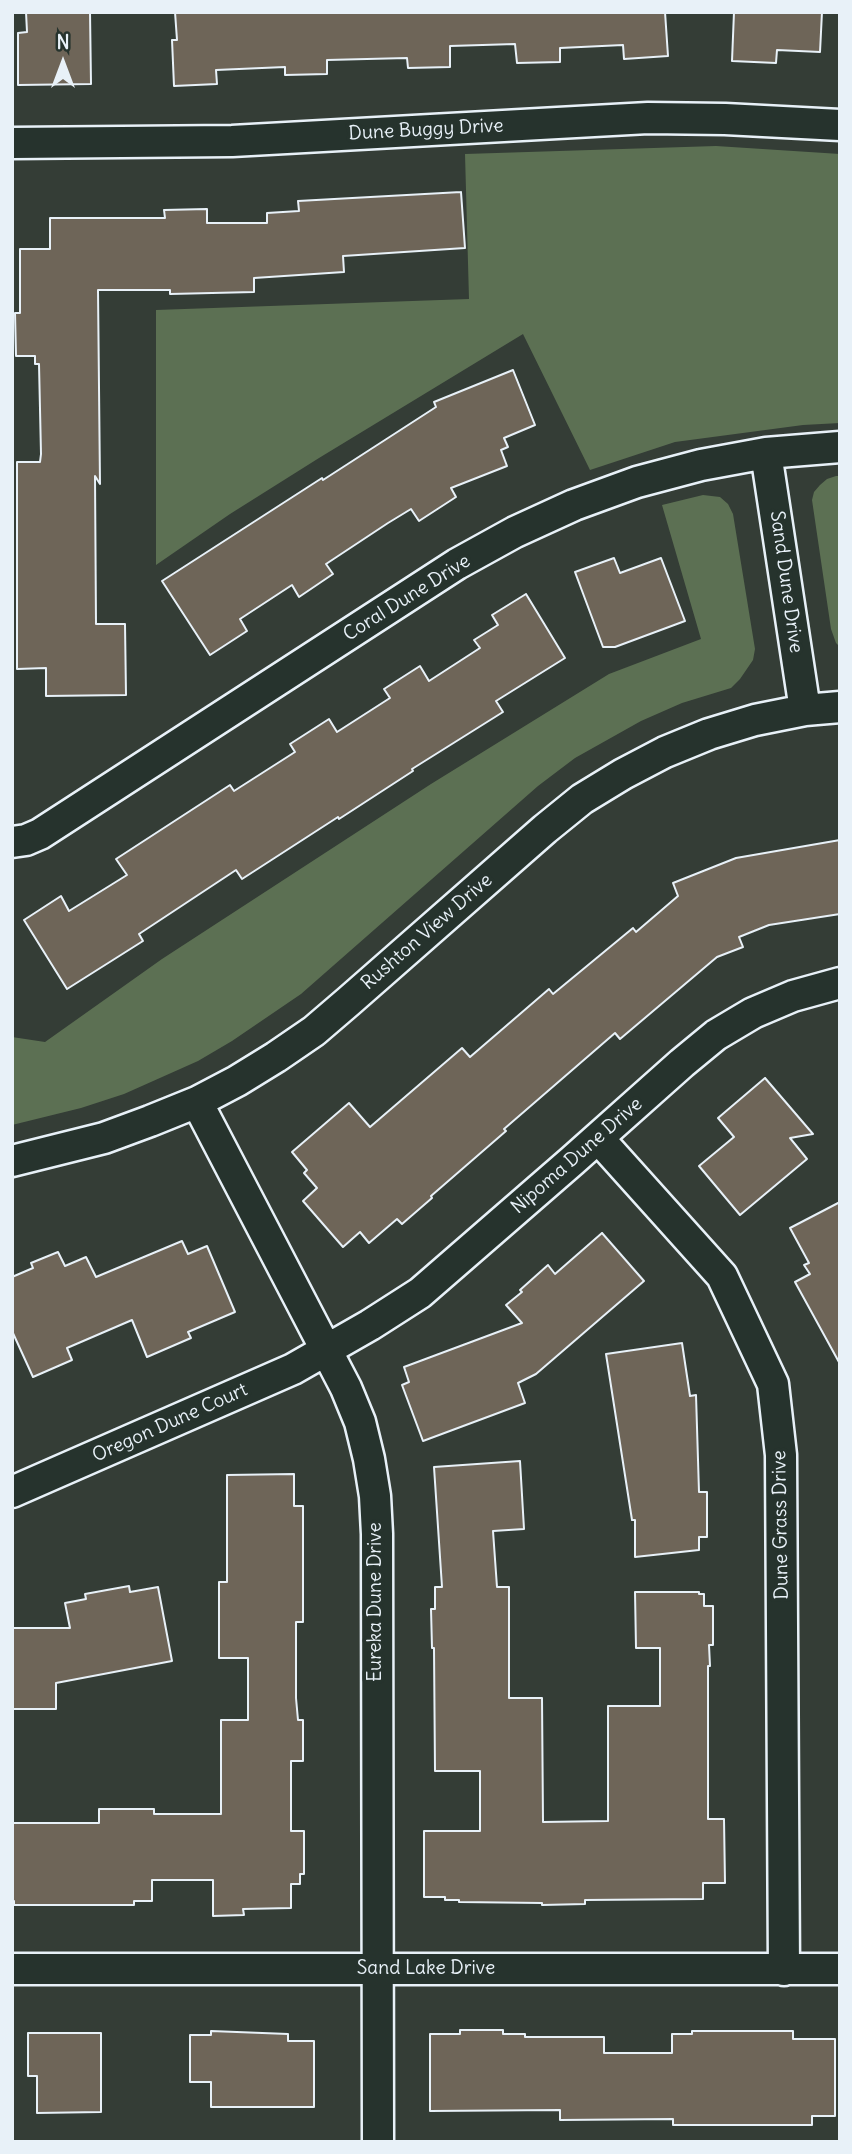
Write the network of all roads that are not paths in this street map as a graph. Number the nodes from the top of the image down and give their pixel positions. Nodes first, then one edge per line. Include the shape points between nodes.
1 (840, 125) edge
2 (12, 143) edge
3 (840, 447) edge
4 (766, 453) junction
5 (840, 707) edge
6 (805, 710) junction
7 (12, 842) edge
8 (840, 983) edge
9 (197, 1102) junction
10 (598, 1138) junction
11 (12, 1161) edge
12 (326, 1350) junction
13 (12, 1492) edge
14 (12, 1969) edge
15 (378, 1969) junction
16 (840, 1969) edge
17 (784, 1970) junction
18 (378, 2142) edge

1 - 2 street, Dune Buggy Drive via 648,118 232,141
3 - 4 street, Coral Dune Drive
4 - 6 street, Sand Dune Drive
4 - 7 street, Coral Dune Drive via 637,482 515,532 457,564 40,834
5 - 6 street, Rushton View Drive
6 - 9 street, Rushton View Drive via 709,734 665,752 592,793 313,1031 247,1076
8 - 10 street, Nipoma Dune Drive via 793,996 716,1035
9 - 11 street, Rushton View Drive via 104,1138
9 - 12 street, Eureka Dune Drive
10 - 12 street, Nipoma Dune Drive via 420,1293
10 - 17 street, Dune Grass Drive via 722,1276 773,1384 781,1455
12 - 13 street, Oregon Dune Court
12 - 15 street, Eureka Dune Drive via 360,1422 375,1496
14 - 15 street, Sand Lake Drive
15 - 17 street, Sand Lake Drive
15 - 18 street, Eureka Dune Drive
16 - 17 street, Sand Lake Drive

